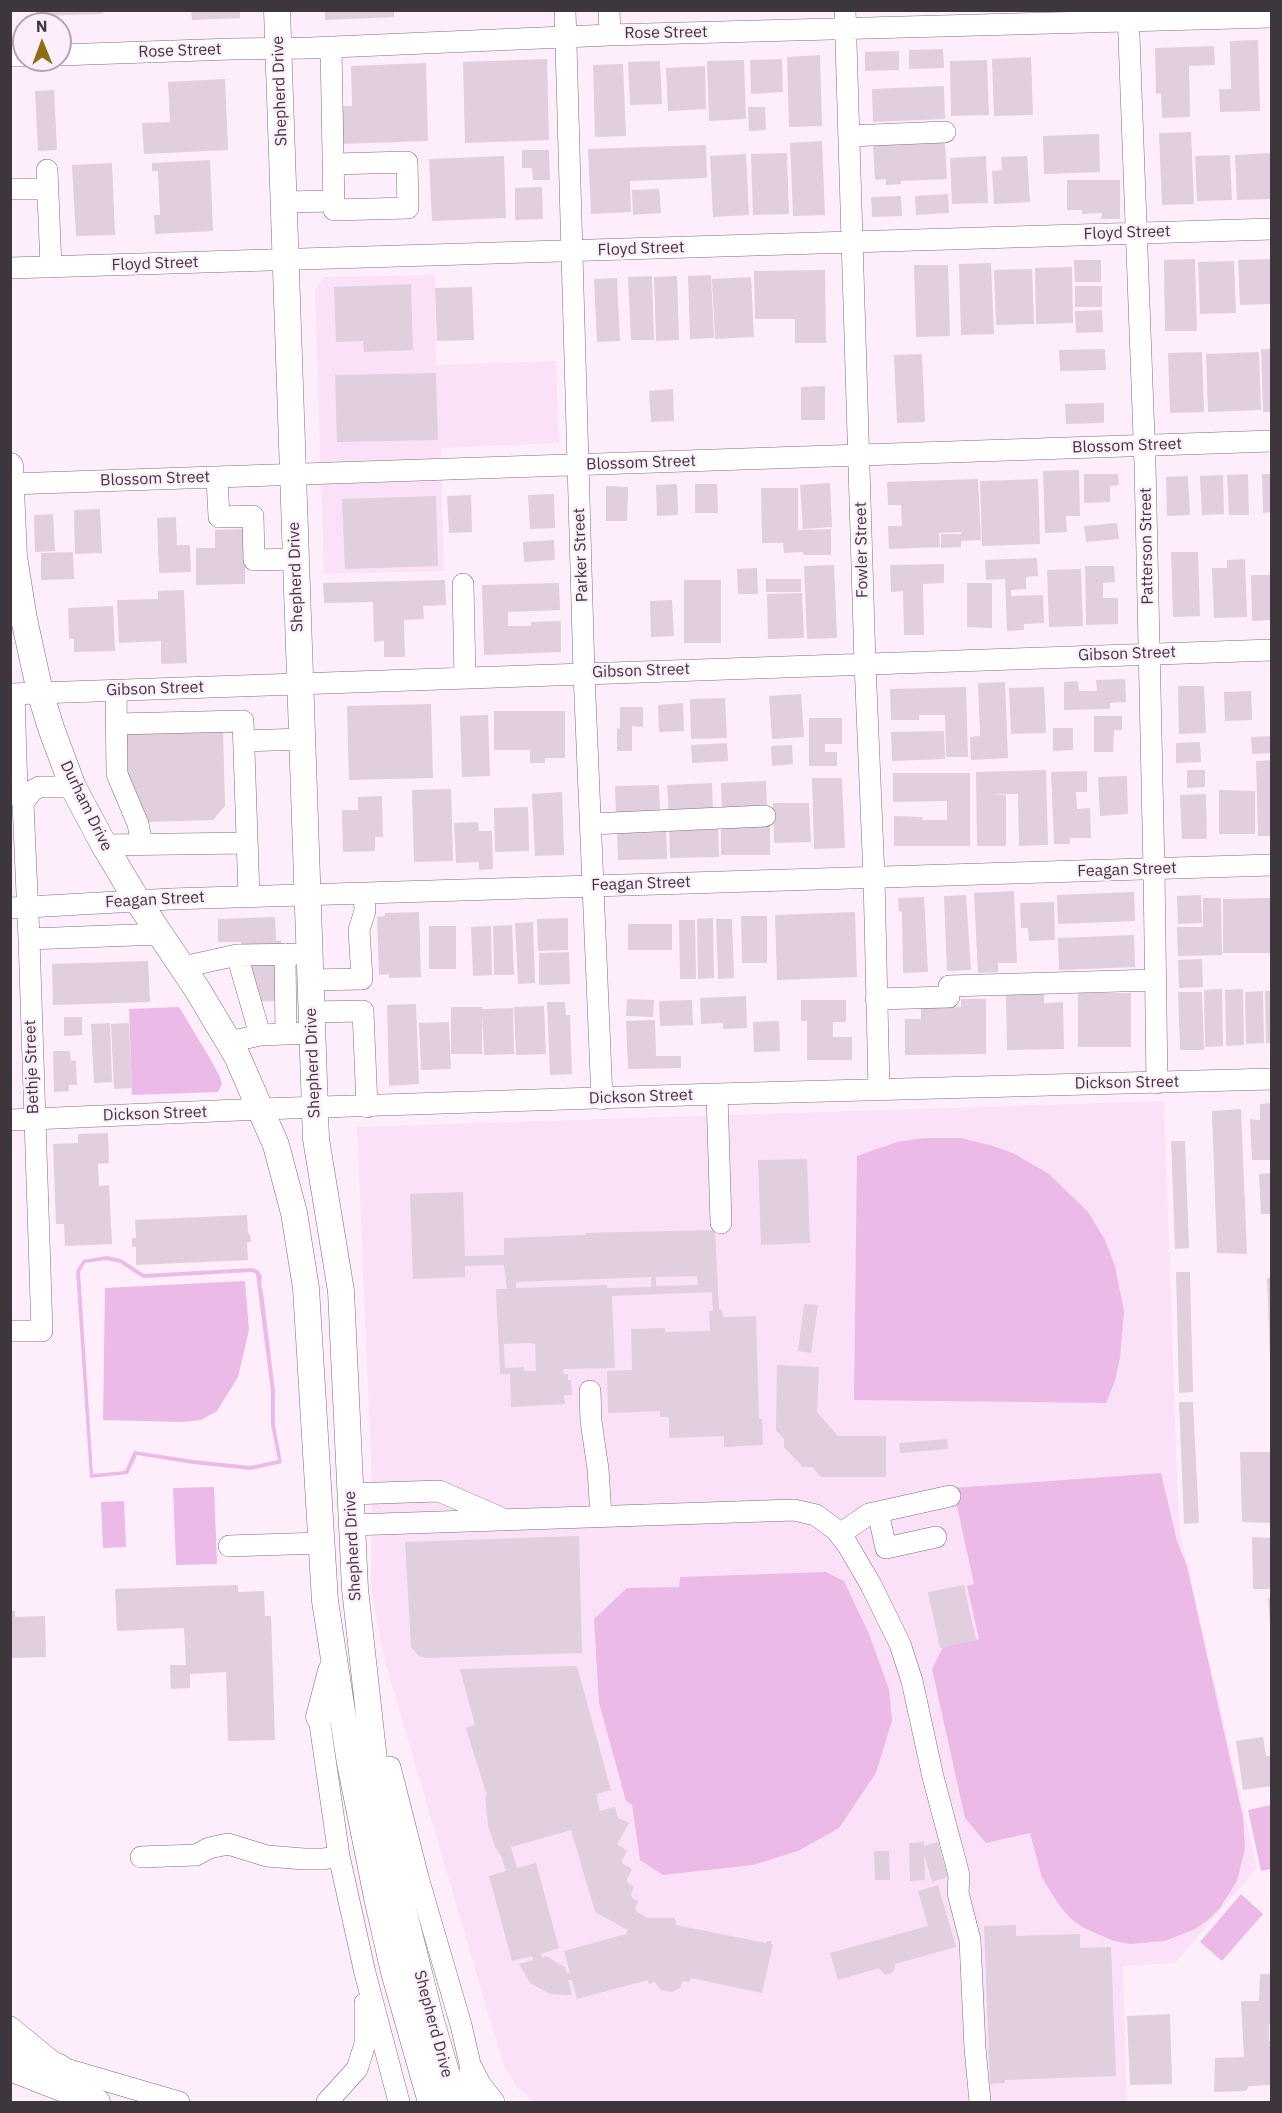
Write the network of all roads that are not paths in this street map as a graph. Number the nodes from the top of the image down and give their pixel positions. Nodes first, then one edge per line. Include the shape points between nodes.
1 (277, 10) edge
2 (565, 10) edge
3 (609, 10) edge
4 (1128, 16) edge
5 (1272, 17) edge
6 (846, 20) edge
7 (610, 35) junction
8 (566, 37) junction
9 (331, 47) junction
10 (278, 49) junction
11 (72, 55) edge
12 (945, 132) dead end
13 (849, 136) junction
14 (334, 164) junction
15 (10, 189) edge
16 (334, 201) junction
17 (284, 202) junction
18 (1272, 229) edge
19 (1136, 232) junction
20 (853, 243) junction
21 (571, 251) junction
22 (286, 260) junction
23 (51, 267) junction
24 (10, 268) edge
25 (1272, 441) edge
26 (1144, 446) junction
27 (860, 455) junction
28 (578, 465) junction
29 (10, 466) edge
30 (293, 474) junction
31 (217, 477) junction
32 (11, 484) edge
33 (296, 559) junction
34 (463, 584) dead end
35 (1272, 650) edge
36 (1149, 653) junction
37 (865, 663) junction
38 (584, 673) junction
39 (465, 678) junction
40 (300, 684) junction
41 (116, 690) junction
42 (40, 692) junction
43 (12, 694) edge
44 (116, 724) junction
45 (243, 731) junction
46 (302, 739) junction
47 (73, 787) junction
48 (16, 803) edge
49 (765, 816) dead end
50 (591, 824) junction
51 (248, 843) junction
52 (142, 844) junction
53 (104, 845) junction
54 (1272, 866) edge
55 (1154, 870) junction
56 (874, 877) junction
57 (593, 886) junction
58 (364, 894) junction
59 (308, 895) junction
60 (249, 896) junction
61 (137, 900) junction
62 (19, 908) edge
63 (161, 934) junction
64 (29, 939) junction
65 (297, 954) junction
66 (237, 955) junction
67 (183, 967) junction
68 (310, 980) junction
69 (1155, 980) junction
70 (876, 999) junction
71 (311, 1022) junction
72 (286, 1034) junction
73 (260, 1035) junction
74 (229, 1042) junction
75 (1272, 1078) edge
76 (1156, 1083) junction
77 (879, 1089) junction
78 (717, 1094) junction
79 (602, 1099) junction
80 (367, 1107) junction
81 (315, 1108) junction
82 (261, 1109) junction
83 (34, 1119) junction
84 (10, 1120) edge
85 (721, 1223) dead end
86 (10, 1331) edge
87 (590, 1391) dead end
88 (439, 1491) junction
89 (398, 1492) junction
90 (350, 1494) junction
91 (950, 1496) dead end
92 (319, 1504) junction
93 (878, 1512) junction
94 (601, 1516) junction
95 (505, 1519) junction
96 (444, 1521) junction
97 (400, 1523) junction
98 (351, 1526) junction
99 (840, 1534) junction
100 (936, 1537) dead end
101 (321, 1543) junction
102 (229, 1546) dead end
103 (334, 1659) junction
104 (362, 1659) junction
105 (319, 1717) joint
106 (390, 1767) joint
107 (339, 1856) junction
108 (141, 1857) dead end
109 (365, 1973) junction
110 (419, 2021) junction
111 (10, 2027) edge
112 (10, 2048) edge
113 (470, 2064) junction
114 (59, 2067) junction
115 (10, 2068) edge
116 (97, 2103) edge
117 (179, 2103) edge
118 (327, 2103) edge
119 (399, 2103) edge
120 (431, 2103) edge
121 (455, 2103) edge
122 (470, 2103) edge
123 (494, 2103) edge
124 (980, 2103) edge

1 - 10 main road, Shepherd Drive
2 - 8 street, Parker Street
3 - 7 street
4 - 5 street, Rose Street
4 - 6 street, Rose Street
4 - 19 street, Patterson Street
6 - 7 street, Rose Street
6 - 13 street, Fowler Street
7 - 8 street, Rose Street
8 - 9 street, Rose Street
8 - 21 street, Parker Street
9 - 10 street, Rose Street
9 - 14 street
10 - 11 street, Rose Street
10 - 17 main road, Shepherd Drive
12 - 13 street
13 - 20 street, Fowler Street
14 - 16 street
14 - 16 street via 407,162 408,208 334,210
15 - 23 street via 47,179
16 - 17 street
17 - 22 main road, Shepherd Drive
18 - 19 street, Floyd Street
19 - 20 street, Floyd Street
19 - 26 street, Patterson Street
20 - 21 street, Floyd Street
20 - 27 street, Fowler Street
21 - 22 street, Floyd Street
21 - 28 street, Parker Street
22 - 23 street, Floyd Street
22 - 30 main road, Shepherd Drive
23 - 24 street, Floyd Street
25 - 26 street, Blossom Street
26 - 27 street, Blossom Street
26 - 36 street, Patterson Street
27 - 28 street, Blossom Street
27 - 37 street, Fowler Street
28 - 30 street, Blossom Street
28 - 38 street, Parker Street
29 - 32 main road, Durham Drive
30 - 31 street, Blossom Street
30 - 33 main road, Shepherd Drive
31 - 32 street, Blossom Street
31 - 33 street via 219,517 253,516 254,560
32 - 42 main road, Durham Drive via 14,557
33 - 40 main road, Shepherd Drive
34 - 39 street
35 - 36 street, Gibson Street
36 - 37 street, Gibson Street
36 - 55 street, Patterson Street
37 - 38 street, Gibson Street
37 - 56 street, Fowler Street
38 - 39 street, Gibson Street
38 - 50 street, Parker Street
39 - 40 street, Gibson Street
40 - 41 street, Gibson Street
40 - 46 main road, Shepherd Drive
41 - 42 street, Gibson Street
41 - 44 street
42 - 43 street, Gibson Street
42 - 47 main road, Durham Drive
43 - 48 street, Bethje Street
44 - 45 street
44 - 52 street via 117,774
45 - 46 street
45 - 51 street
46 - 59 main road, Shepherd Drive
47 - 48 street via 39,787
47 - 53 main road, Durham Drive
48 - 62 street, Bethje Street
49 - 50 street
50 - 57 street, Parker Street
51 - 52 street
51 - 60 street
52 - 53 street
53 - 61 main road, Durham Drive
54 - 55 street, Feagan Street
55 - 56 street, Feagan Street
55 - 69 street, Patterson Street
56 - 57 street, Feagan Street
56 - 70 street, Fowler Street
57 - 58 street, Feagan Street
57 - 79 street, Parker Street
58 - 59 street, Feagan Street
58 - 68 street via 365,911 359,930 362,980
59 - 60 street, Feagan Street
59 - 65 main road, Shepherd Drive
60 - 61 street, Feagan Street
61 - 62 street, Feagan Street
61 - 63 main road, Durham Drive
62 - 64 street, Bethje Street
63 - 64 street
63 - 67 main road, Durham Drive
64 - 83 street, Bethje Street
65 - 66 street
65 - 68 main road, Shepherd Drive
65 - 72 street
66 - 67 street
66 - 73 street
67 - 74 main road, Durham Drive
68 - 71 main road, Shepherd Drive
69 - 70 street via 949,986 949,997
69 - 76 street, Patterson Street
70 - 77 street, Fowler Street
71 - 72 street
71 - 80 street via 363,1011
71 - 81 main road, Shepherd Drive
72 - 73 street
73 - 74 street
74 - 82 main road, Durham Drive
75 - 76 street, Dickson Street
76 - 77 street, Dickson Street
77 - 78 street, Dickson Street
78 - 79 street, Dickson Street
78 - 85 street
79 - 80 street, Dickson Street
80 - 81 street, Dickson Street
81 - 82 street, Dickson Street
81 - 90 main road, Shepherd Drive via 341,1291
82 - 83 street, Dickson Street
82 - 92 main road, Shepherd Drive via 276,1145 294,1213 306,1288
83 - 84 street, Dickson Street
83 - 86 street, Bethje Street via 42,1331
87 - 94 street
88 - 89 street
88 - 95 street
88 - 96 street via 444,1500
89 - 90 street
89 - 97 street
90 - 98 main road, Shepherd Drive
91 - 93 street
92 - 98 main road via 331,1516
92 - 101 main road, Shepherd Drive
93 - 99 street
93 - 100 street via 886,1548
94 - 95 street
94 - 99 street via 794,1510 816,1515
95 - 96 street
96 - 97 street
97 - 98 street
98 - 104 main road, Shepherd Drive
99 - 124 street via 860,1564 900,1644 912,1681 959,1875 958,1893 970,1940
101 - 102 street
101 - 103 main road, Shepherd Drive
103 - 105 main road
103 - 110 main road, Shepherd Drive via 350,1763 391,1960
104 - 106 main road
104 - 110 main road, Shepherd Drive via 374,1760
105 - 107 street
106 - 113 street
107 - 108 street via 267,1856 228,1844 196,1855
107 - 109 street
109 - 118 street via 365,2044 357,2069
109 - 119 street
110 - 120 main road, Shepherd Drive
110 - 121 main road, Shepherd Drive
111 - 114 street
112 - 114 main road
113 - 122 street
113 - 123 street
114 - 117 street
115 - 116 main road

